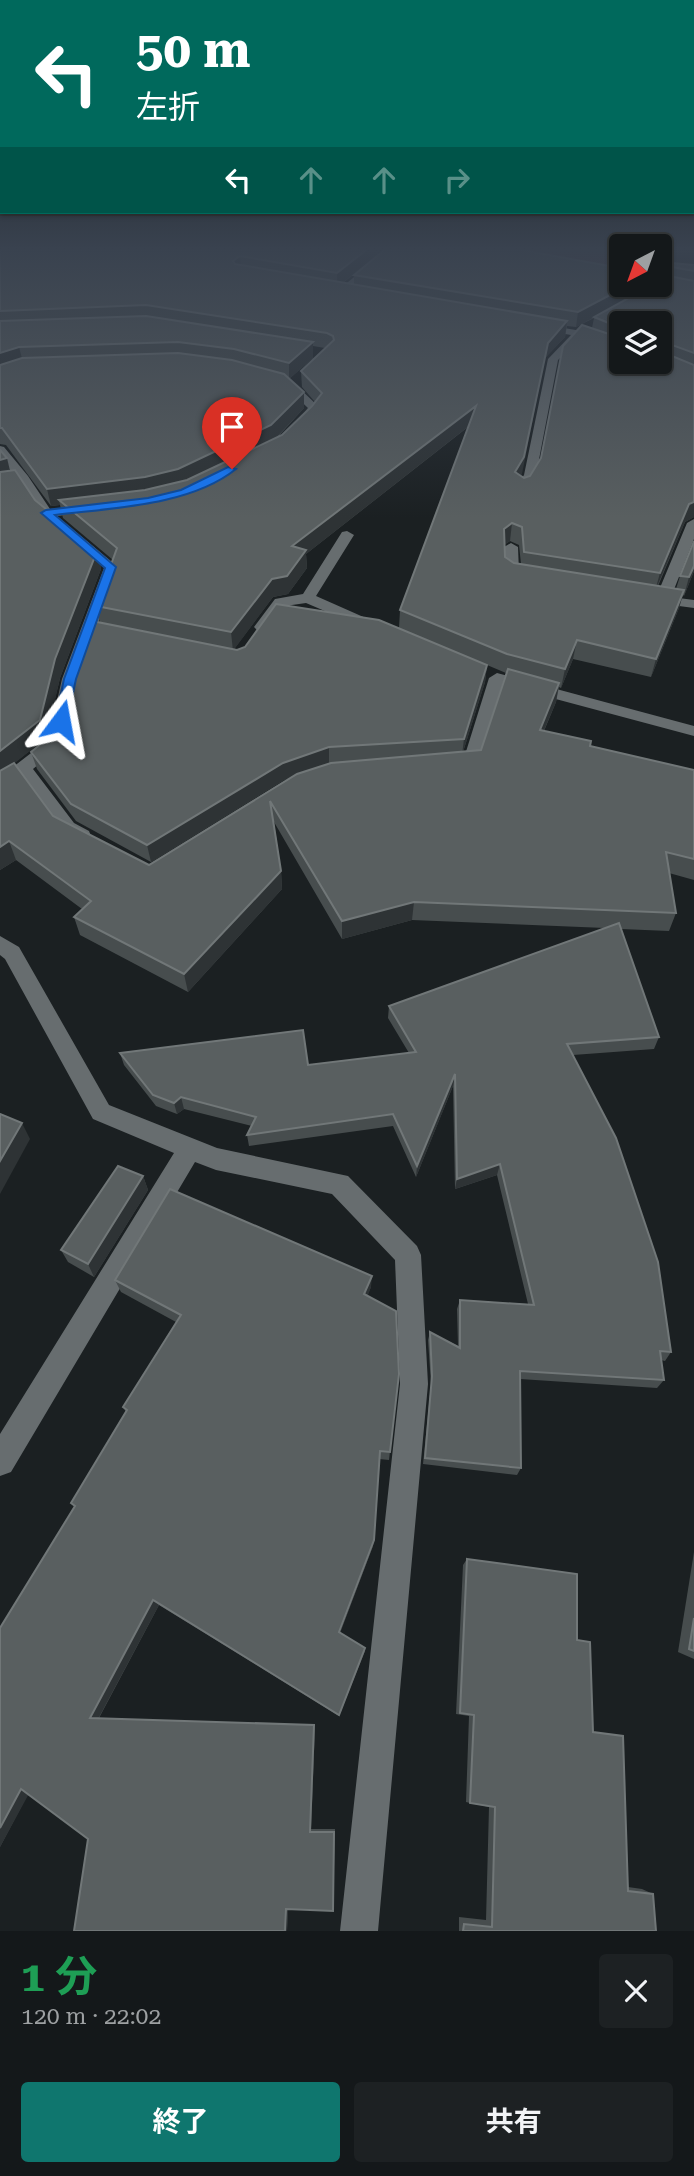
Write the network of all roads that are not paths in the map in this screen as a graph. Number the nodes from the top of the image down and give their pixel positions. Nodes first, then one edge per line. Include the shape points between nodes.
1 (573, 337) edge
2 (588, 337) edge
3 (609, 345) edge
4 (268, 380) edge
5 (288, 438) edge
6 (0, 450) edge
7 (24, 479) junction
8 (0, 485) edge
9 (521, 489) edge
10 (110, 505) edge
11 (46, 513) junction
12 (694, 523) edge
13 (347, 536) dead end
14 (511, 547) edge
15 (540, 579) edge
16 (635, 596) edge
17 (308, 598) junction
18 (662, 600) junction
19 (694, 604) edge
20 (383, 630) edge
21 (252, 640) edge
22 (694, 731) edge
23 (432, 765) edge
24 (23, 768) junction
25 (0, 786) edge
26 (103, 848) edge
27 (0, 944) edge
28 (190, 1149) junction
29 (0, 1461) edge
30 (359, 1931) edge

1 - 9 street via 553,359 530,475
2 - 3 street
4 - 5 street via 296,383 314,408
6 - 7 street
7 - 8 street
7 - 11 street
10 - 11 street
11 - 24 street via 111,567 95,631 70,679 56,742
12 - 18 street
13 - 17 street
14 - 15 street via 512,575
16 - 18 street
17 - 20 street
17 - 21 street via 280,602
18 - 19 street
22 - 23 street via 491,675 471,762
24 - 25 street
24 - 26 street via 67,828
27 - 28 street via 12,953 102,1112
28 - 29 street
28 - 30 street via 216,1159 339,1184 408,1255 414,1384

